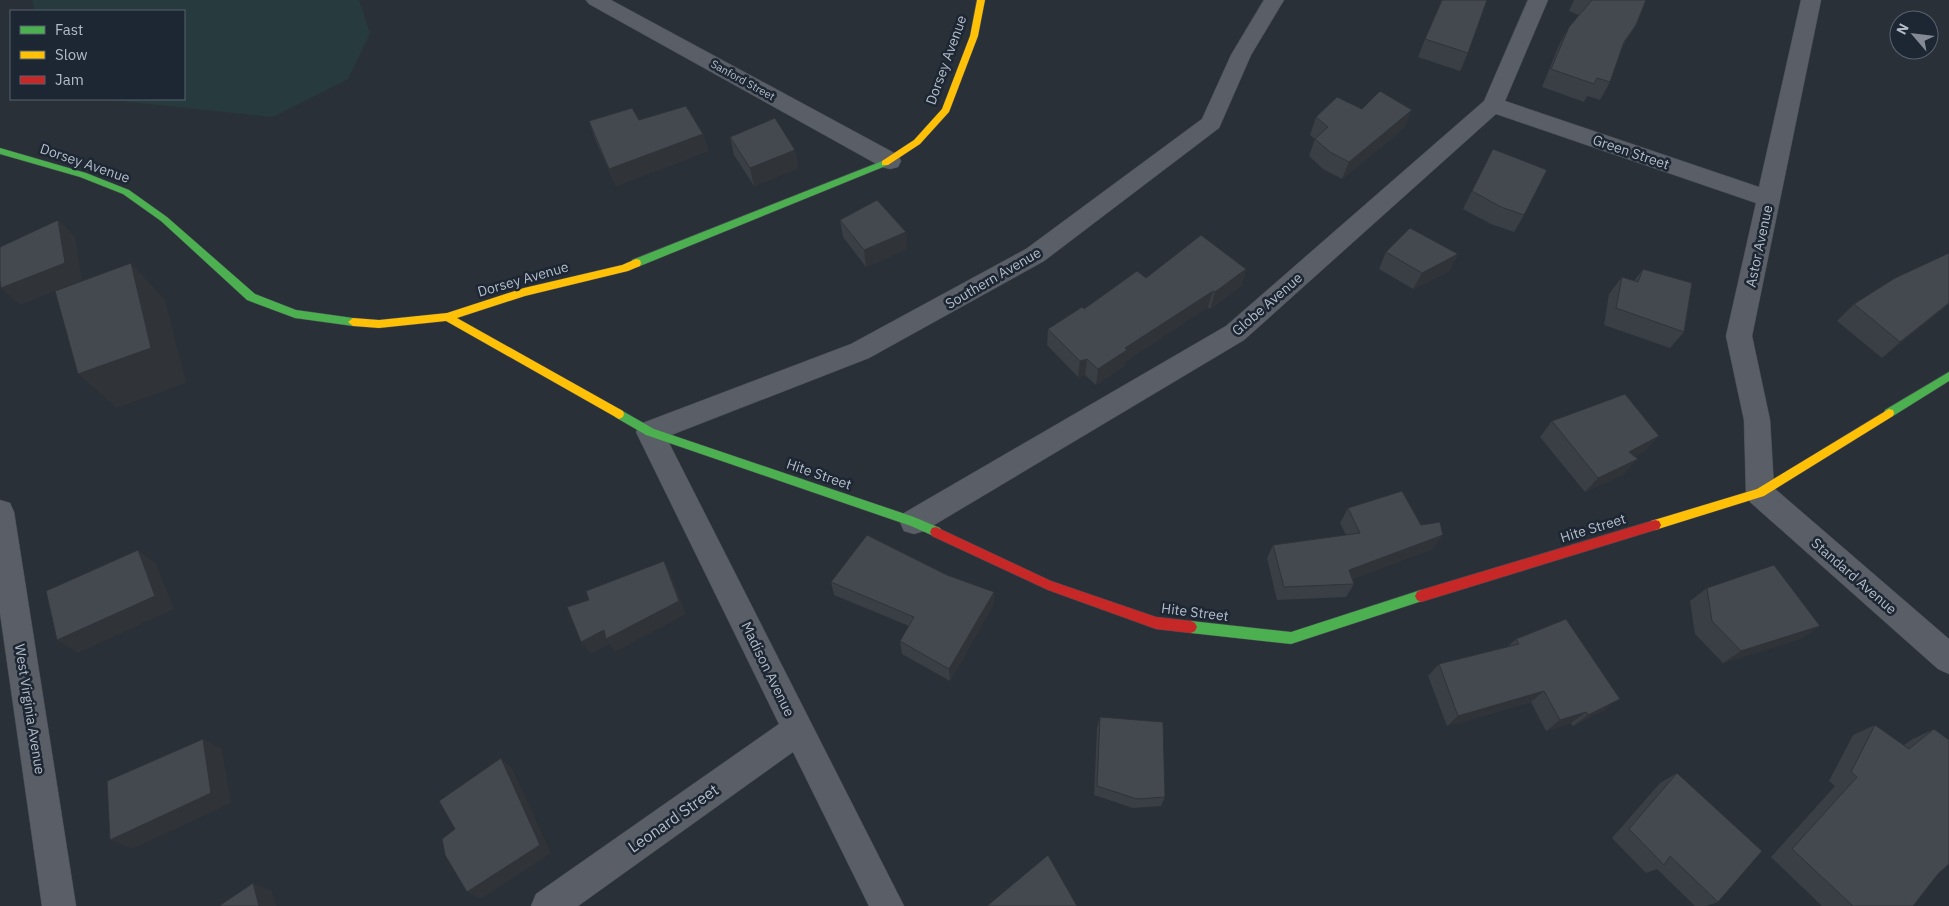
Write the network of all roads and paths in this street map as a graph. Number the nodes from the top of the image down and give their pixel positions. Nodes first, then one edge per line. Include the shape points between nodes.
1 (596, 0) edge
2 (982, 0) edge
3 (1274, 0) edge
4 (1538, 0) edge
5 (1811, 0) edge
6 (1493, 106) junction
7 (0, 150) edge
8 (890, 161) junction
9 (1769, 200) junction
10 (447, 317) junction
11 (1949, 376) edge
12 (650, 432) junction
13 (1760, 493) junction
14 (0, 512) edge
15 (914, 522) junction
16 (1949, 659) edge
17 (798, 730) junction
18 (59, 906) edge
19 (548, 906) edge
20 (887, 906) edge

1 - 8 street, Sanford Street
2 - 8 street, Dorsey Avenue via 974,36 946,110 917,142
3 - 12 street, Southern Avenue via 1241,55 1211,122 1035,255 860,352
4 - 6 street, Globe Avenue
5 - 9 street, Astor Avenue
6 - 9 street, Green Street
6 - 15 street, Globe Avenue via 1235,333
7 - 10 street, Dorsey Avenue via 83,175 126,192 164,219 251,297 295,314 379,324
8 - 10 street, Dorsey Avenue via 624,268 524,292
9 - 13 street, Astor Avenue via 1739,336 1757,420
10 - 12 street, Hite Street
11 - 13 street, Hite Street
12 - 15 street, Hite Street
12 - 17 street, Madison Avenue
13 - 15 street, Hite Street via 1291,638 1156,624 1048,584
13 - 16 street, Standard Avenue
14 - 18 street, West Virginia Avenue
17 - 19 street, Leonard Street
17 - 20 street, Madison Avenue

